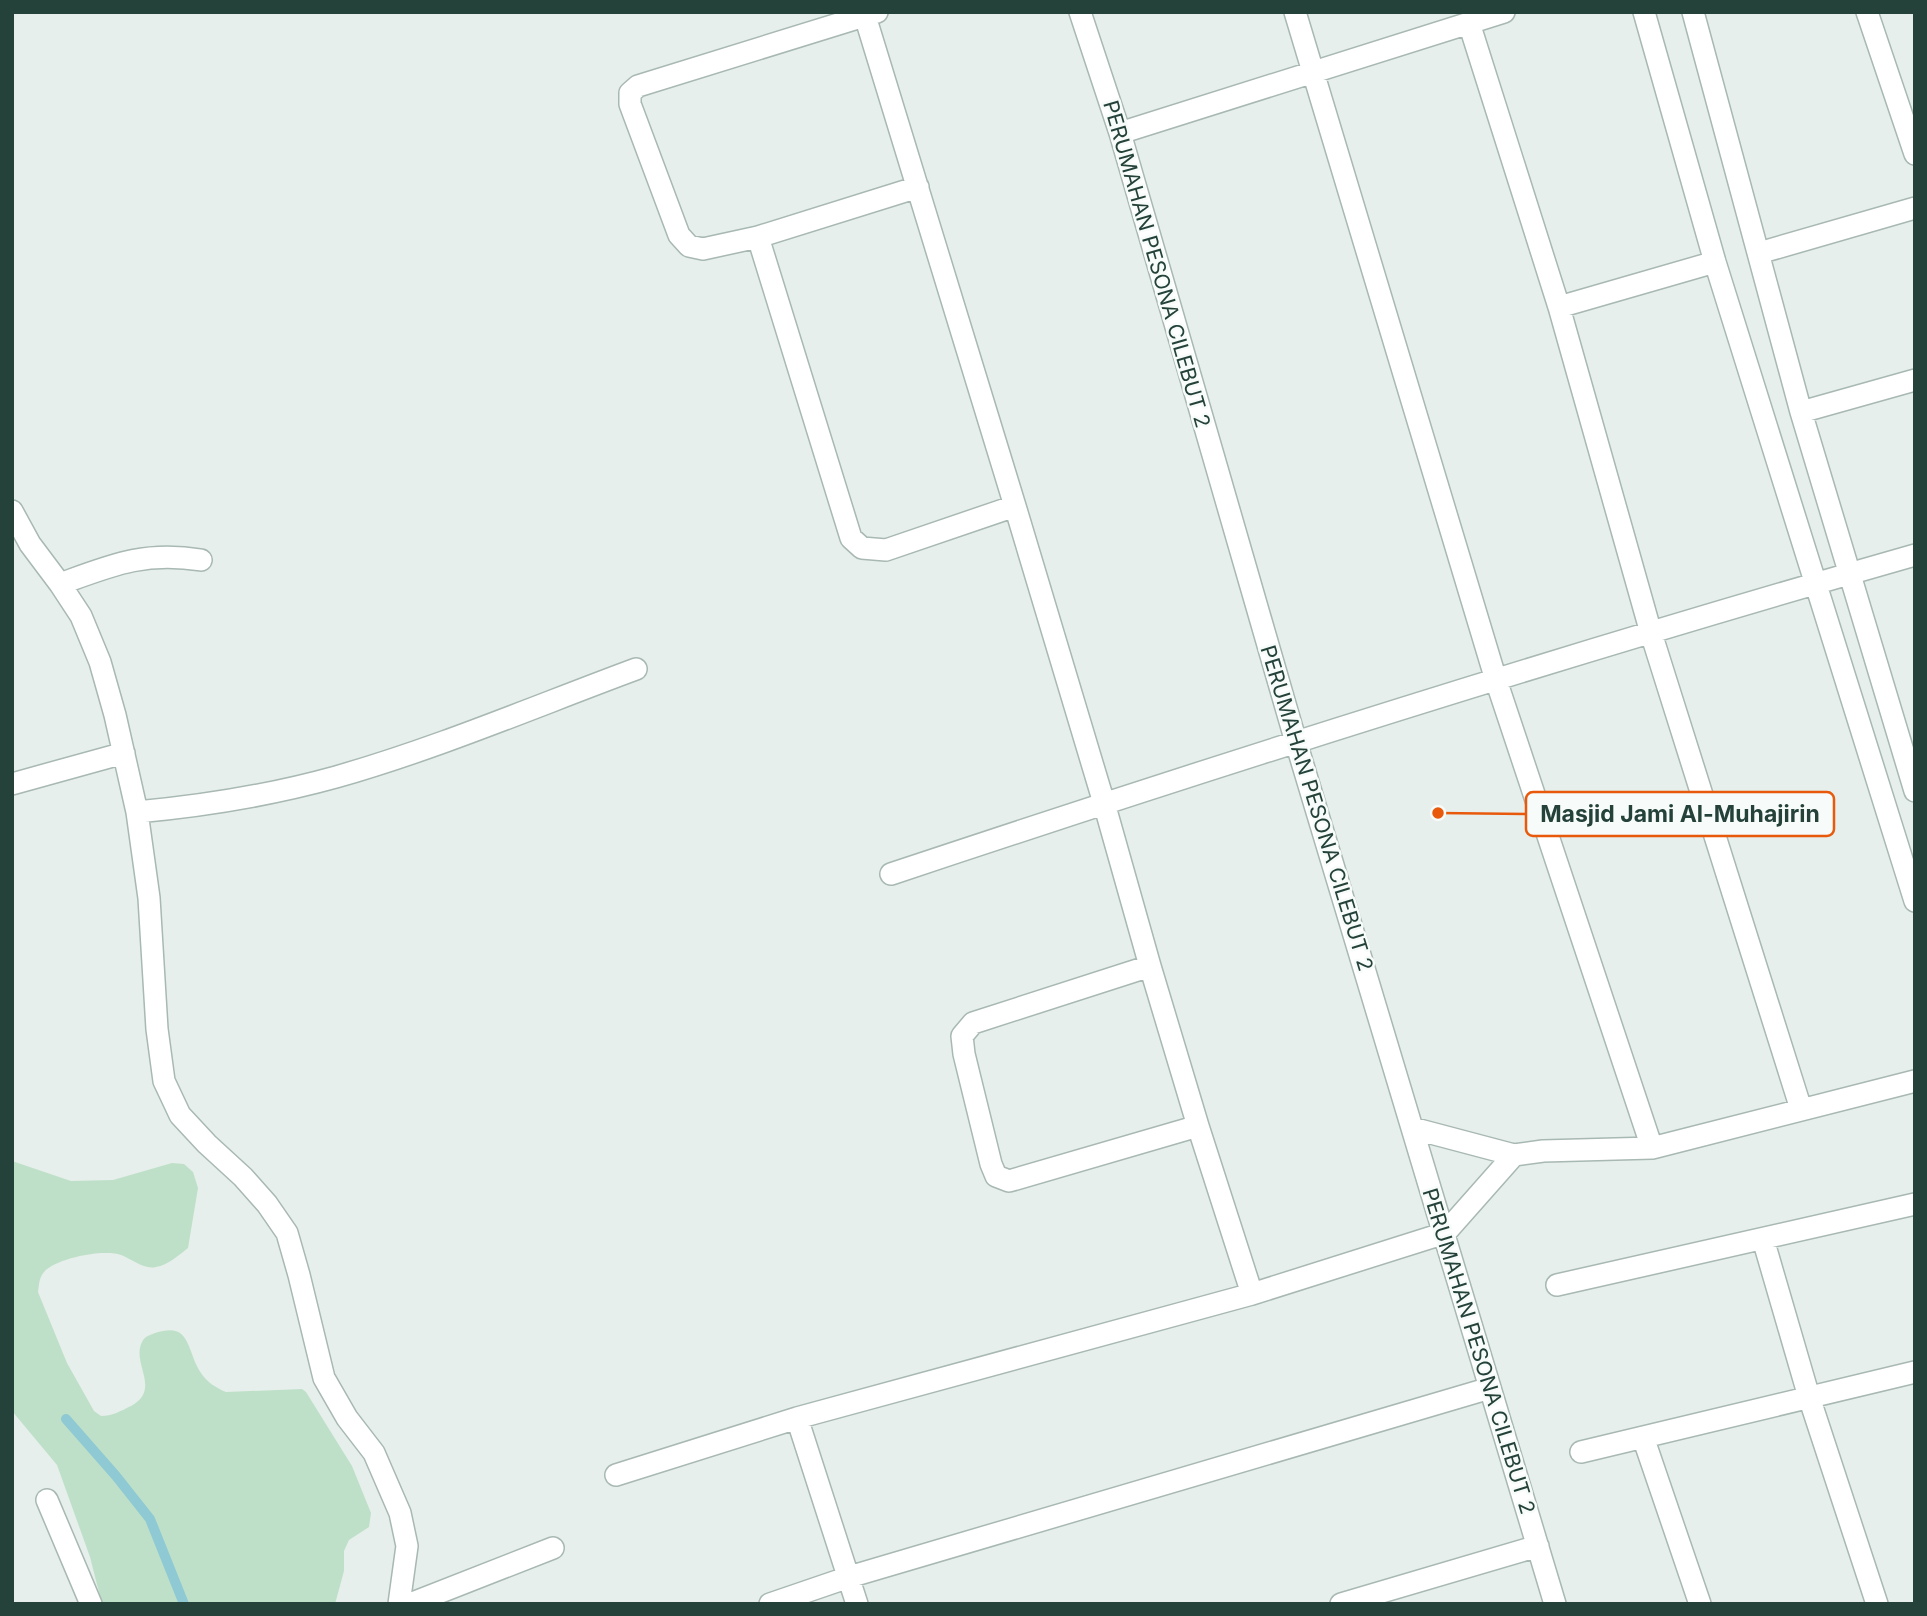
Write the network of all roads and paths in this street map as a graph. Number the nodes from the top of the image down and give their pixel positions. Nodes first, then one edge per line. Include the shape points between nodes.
1 (1080, 12) edge
2 (1295, 12) edge
3 (1504, 12) edge
4 (1644, 12) edge
5 (1693, 12) edge
6 (1867, 12) edge
7 (871, 14) edge
8 (1469, 23) junction
9 (1313, 71) junction
10 (1120, 132) junction
11 (1915, 154) edge
12 (918, 187) junction
13 (1915, 208) edge
14 (758, 237) junction
15 (1759, 253) junction
16 (1715, 262) junction
17 (1559, 307) junction
18 (1915, 380) edge
19 (1801, 412) junction
20 (1015, 506) junction
21 (12, 511) edge
22 (1915, 555) edge
23 (201, 560) dead end
24 (1849, 574) junction
25 (60, 584) junction
26 (1815, 585) junction
27 (1651, 633) junction
28 (636, 669) dead end
29 (1496, 680) junction
30 (1908, 741) edge
31 (1296, 742) junction
32 (124, 753) junction
33 (12, 784) edge
34 (1915, 791) edge
35 (1104, 803) junction
36 (137, 813) junction
37 (891, 874) dead end
38 (1915, 901) edge
39 (1150, 966) junction
40 (1915, 1081) edge
41 (1801, 1109) junction
42 (1198, 1126) junction
43 (1412, 1128) junction
44 (1652, 1148) junction
45 (1514, 1155) junction
46 (1915, 1205) edge
47 (1445, 1233) junction
48 (1763, 1239) junction
49 (1557, 1285) dead end
50 (1252, 1294) junction
51 (1915, 1372) edge
52 (1490, 1388) junction
53 (1809, 1397) junction
54 (797, 1418) junction
55 (1643, 1437) junction
56 (1581, 1452) dead end
57 (616, 1475) dead end
58 (47, 1500) dead end
59 (1538, 1546) junction
60 (553, 1548) dead end
61 (849, 1577) junction
62 (91, 1604) edge
63 (399, 1604) edge
64 (410, 1604) edge
65 (770, 1604) edge
66 (857, 1604) edge
67 (1341, 1604) edge
68 (1555, 1604) edge
69 (1700, 1604) edge
70 (1877, 1604) edge

1 - 10 street, PERUMAHAN PESONA CILEBUT 2
2 - 9 street
3 - 8 street
4 - 16 street
5 - 15 street
6 - 11 street
7 - 12 street
7 - 14 street via 638,86 630,93 679,235 689,246 703,249
8 - 9 street
8 - 17 street
9 - 10 street
9 - 29 street
10 - 31 street, PERUMAHAN PESONA CILEBUT 2
12 - 14 street
12 - 20 street
13 - 15 street
14 - 20 street via 851,538 862,548 886,550
15 - 19 street
16 - 17 street
16 - 26 street
17 - 27 street
18 - 19 street
19 - 24 street
20 - 35 street
21 - 25 street
22 - 24 street
23 - 25 street via 178,556 134,559
24 - 26 street
24 - 30 street
25 - 32 street via 81,616 100,662
26 - 27 street
26 - 38 street
27 - 29 street
27 - 41 street
28 - 36 street via 337,776 212,803
29 - 31 street
29 - 44 street
30 - 34 street
31 - 35 street
31 - 43 street, PERUMAHAN PESONA CILEBUT 2
32 - 33 street
32 - 36 street
35 - 37 street
35 - 39 street
36 - 63 street via 164,1081 180,1115 243,1177 287,1233 324,1378 374,1453 400,1513 407,1546
39 - 42 street
39 - 42 street via 973,1023 962,1035 991,1164 996,1176 1009,1181
40 - 41 street
41 - 44 street
42 - 50 street
43 - 45 street
43 - 47 street, PERUMAHAN PESONA CILEBUT 2
44 - 45 street
45 - 47 street
46 - 48 street
47 - 50 street
47 - 52 street, PERUMAHAN PESONA CILEBUT 2
48 - 49 street
48 - 53 street
50 - 54 street
51 - 53 street
52 - 59 street, PERUMAHAN PESONA CILEBUT 2
52 - 61 street
53 - 55 street
53 - 70 street
54 - 57 street
54 - 61 street
55 - 56 street
55 - 69 street
58 - 62 street
59 - 67 street
59 - 68 street, PERUMAHAN PESONA CILEBUT 2
60 - 64 street
61 - 65 street
61 - 66 street

